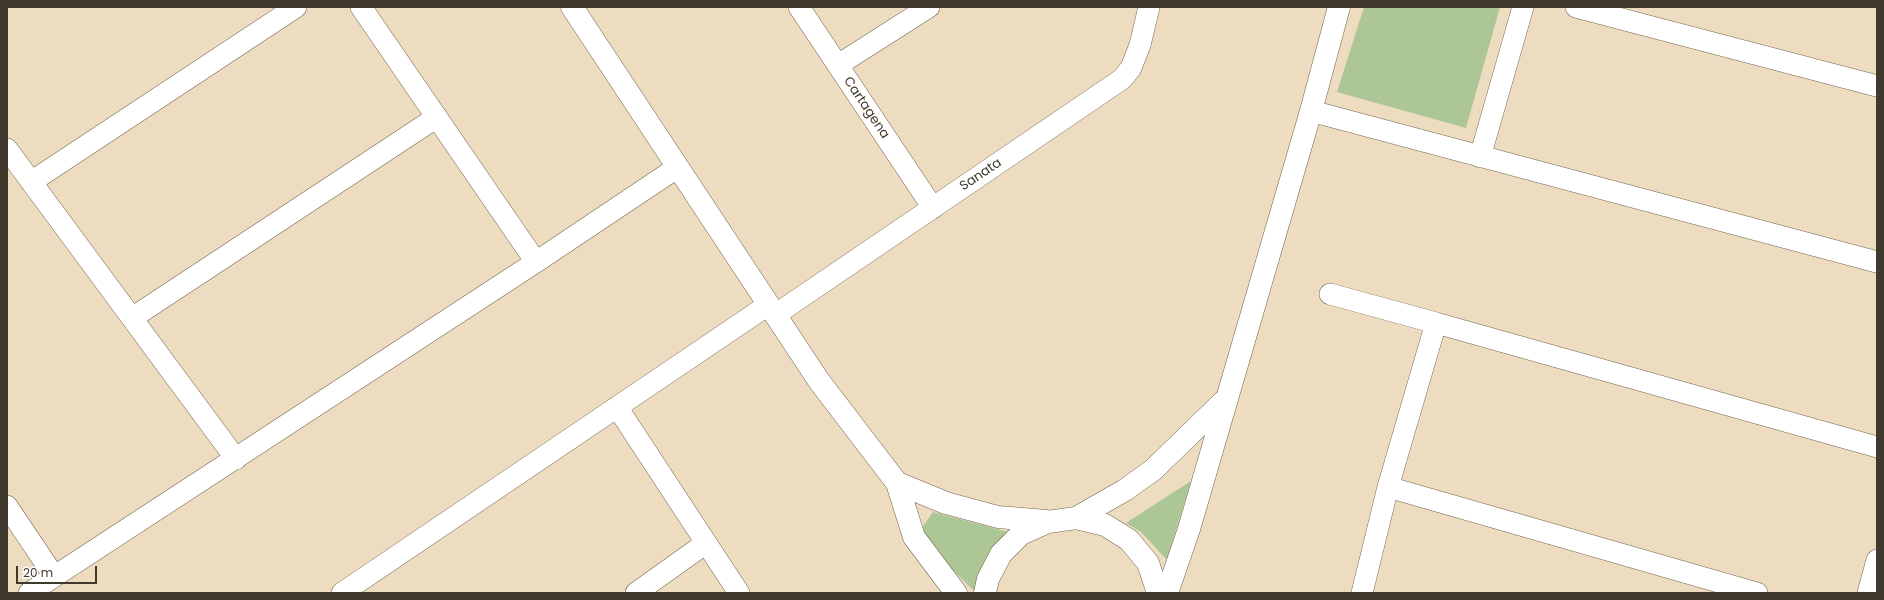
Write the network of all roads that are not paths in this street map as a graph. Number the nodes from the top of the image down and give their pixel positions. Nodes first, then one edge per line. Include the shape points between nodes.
1 (296, 7) edge
2 (361, 7) edge
3 (572, 7) edge
4 (799, 7) edge
5 (929, 7) edge
6 (1149, 7) edge
7 (1339, 7) edge
8 (1523, 7) edge
9 (1576, 7) edge
10 (838, 66) junction
11 (1877, 86) edge
12 (1311, 111) junction
13 (437, 117) junction
14 (7, 149) edge
15 (1480, 157) junction
16 (678, 167) junction
17 (31, 182) junction
18 (933, 208) junction
19 (536, 262) junction
20 (1877, 262) edge
21 (1330, 294) dead end
22 (772, 310) junction
23 (132, 318) junction
24 (1436, 323) junction
25 (1226, 399) junction
26 (617, 407) junction
27 (1877, 446) edge
28 (236, 459) junction
29 (897, 483) junction
30 (1388, 487) junction
31 (7, 506) edge
32 (1076, 518) junction
33 (1048, 522) junction
34 (706, 543) junction
35 (1877, 560) edge
36 (54, 576) junction
37 (29, 593) edge
38 (342, 593) edge
39 (636, 593) edge
40 (739, 593) edge
41 (956, 593) edge
42 (985, 593) edge
43 (1158, 593) edge
44 (1167, 593) edge
45 (1362, 593) edge
46 (1757, 593) edge
47 (1868, 593) edge

1 - 17 street
2 - 13 street
3 - 16 street
4 - 10 street, Cartagena
5 - 10 street
6 - 18 street, Sanata via 1140,45 1131,68 1122,79
7 - 12 street
8 - 15 street
9 - 11 street
10 - 18 street, Cartagena
12 - 15 street
12 - 25 street
13 - 19 street
13 - 23 street
14 - 17 street
15 - 20 street
16 - 19 street
16 - 22 street
17 - 23 street
18 - 22 street, Sanata
19 - 28 street
21 - 24 street
22 - 26 street, Sanata
22 - 29 street via 819,381
23 - 28 street
24 - 27 street
24 - 30 street
25 - 32 street via 1153,470 1125,490
25 - 44 street via 1189,529
26 - 34 street
26 - 38 street, Sanata
28 - 36 street
29 - 33 street via 946,503 998,517
29 - 41 street via 914,537
30 - 45 street
30 - 46 street
31 - 36 street
32 - 33 street
32 - 43 street via 1105,525 1129,540 1148,563
33 - 42 street via 1021,534 1000,554
34 - 39 street
34 - 40 street
35 - 47 street
36 - 37 street

